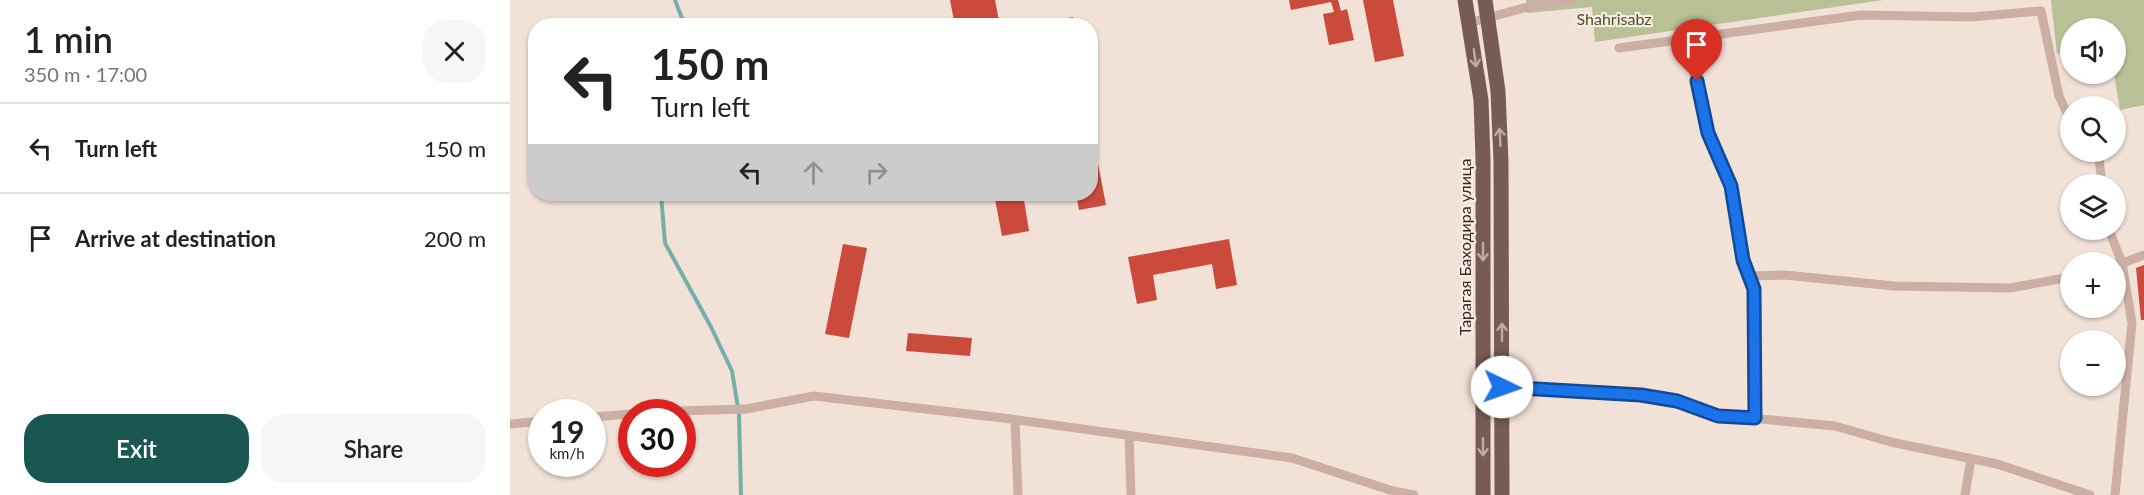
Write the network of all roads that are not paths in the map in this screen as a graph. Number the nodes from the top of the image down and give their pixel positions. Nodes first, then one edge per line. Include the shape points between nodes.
1 (1465, 0) edge
2 (1485, 0) edge
3 (1573, 0) edge
4 (1489, 19) junction
5 (1469, 22) junction
6 (1686, 39) junction
7 (1619, 48) dead end
8 (2060, 98) edge
9 (2144, 255) edge
10 (2126, 261) edge
11 (1751, 276) junction
12 (2060, 279) edge
13 (2126, 298) edge
14 (1502, 387) junction
15 (696, 411) edge
16 (1755, 418) junction
17 (1015, 420) junction
18 (528, 422) edge
19 (510, 424) edge
20 (1129, 436) junction
21 (1971, 459) junction
22 (1018, 495) edge
23 (1131, 495) edge
24 (1414, 495) edge
25 (1484, 495) edge
26 (1502, 495) edge
27 (1965, 495) edge
28 (2090, 495) edge
29 (2115, 495) edge

1 - 5 main road, Тарагая Баходира улица
2 - 4 main road
3 - 4 street via 1513,10
4 - 5 street
14 -> 4 main road via 1501,162
5 -> 25 main road, Тарагая Баходира улица via 1481,100 1483,159
6 - 7 street
6 - 8 street via 1861,15 1971,17 2041,11
6 - 11 street via 1708,133 1731,186 1743,260
9 - 10 street
11 - 12 street via 1785,275 1894,286 2010,288
11 - 16 street
13 - 29 street via 2132,323
14 - 16 street via 1641,395 1677,401 1718,416
14 - 26 main road
15 - 17 street via 746,409 814,396
16 - 21 street via 1835,426
17 - 20 street
17 - 22 street
18 - 19 street
20 - 23 street
20 - 24 street via 1292,458
21 - 27 street
21 - 28 street

